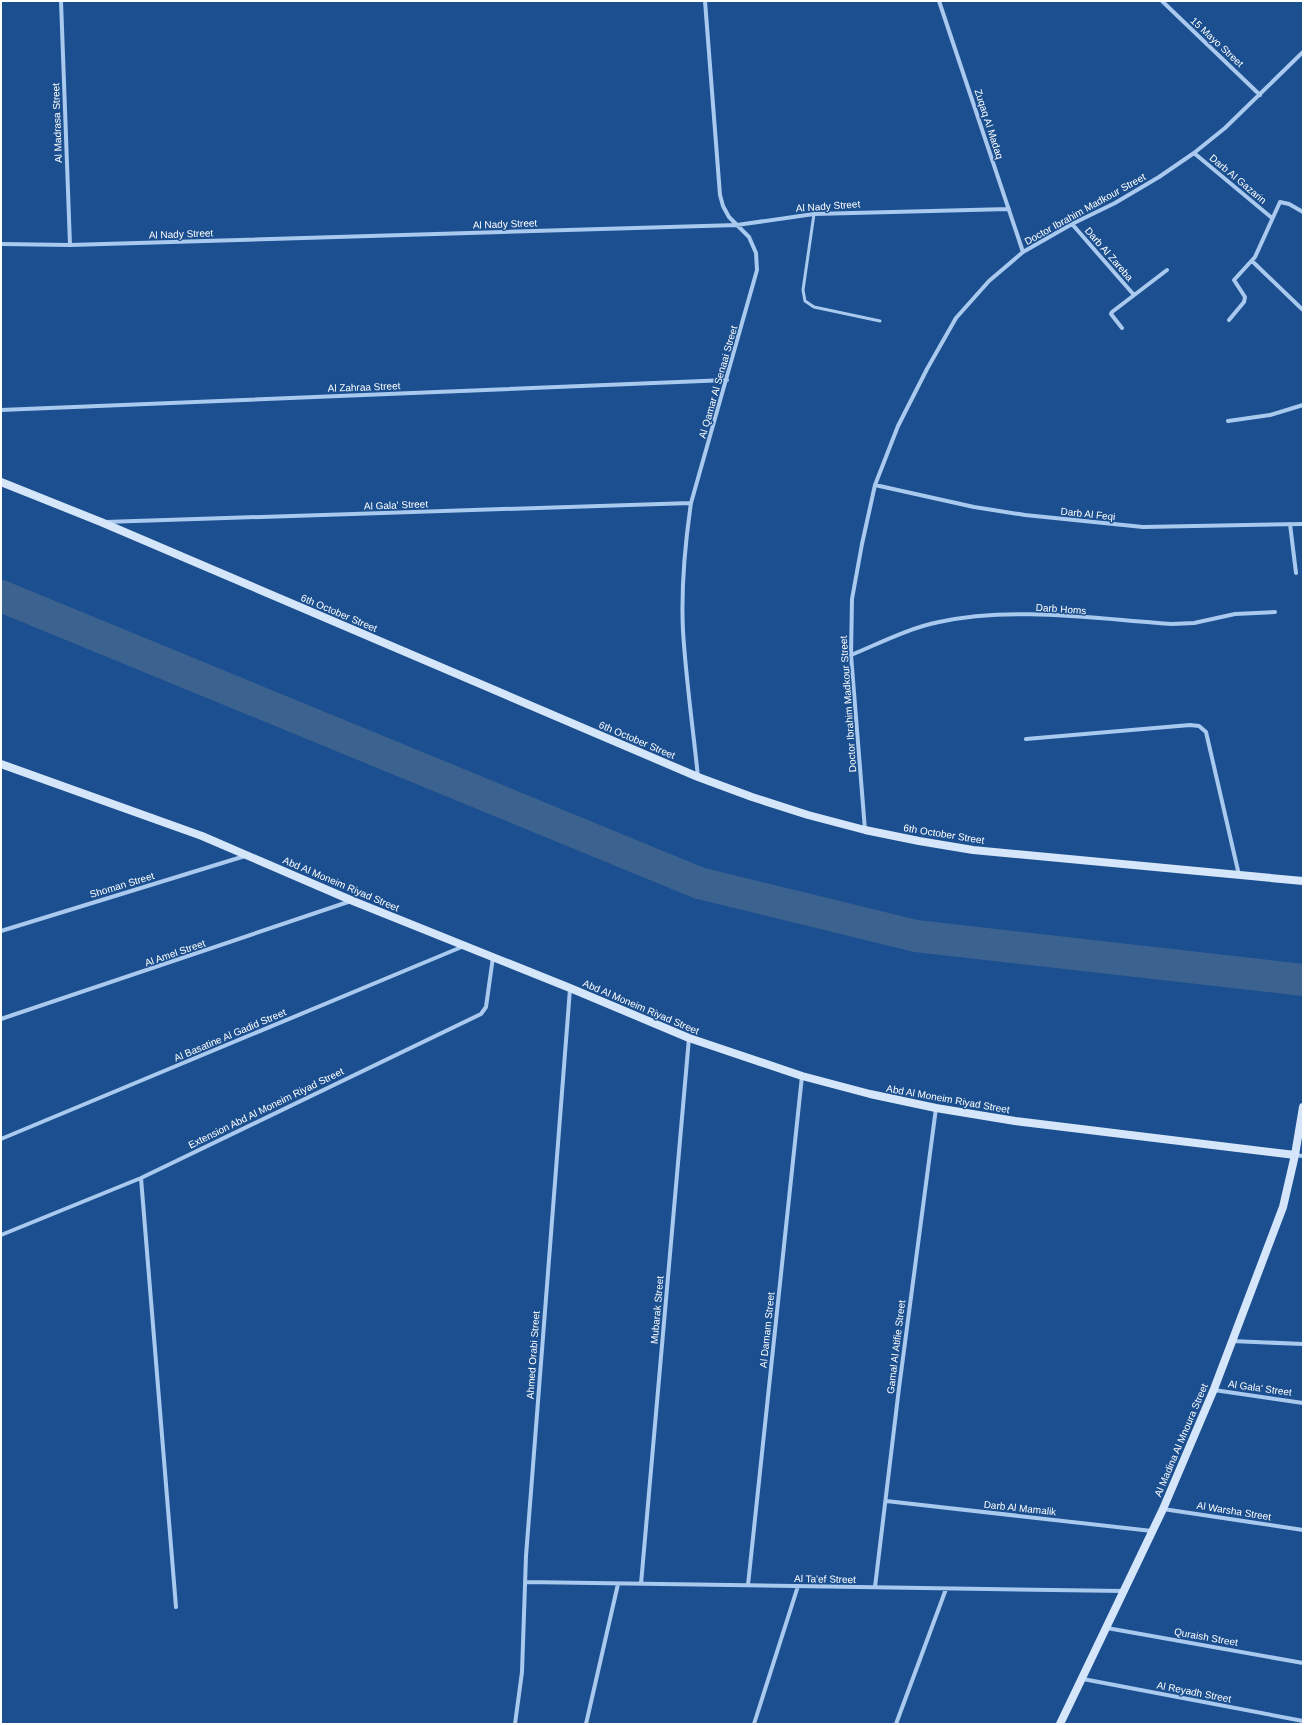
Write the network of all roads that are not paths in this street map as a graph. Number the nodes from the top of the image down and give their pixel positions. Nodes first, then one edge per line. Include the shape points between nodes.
1 (61, 1) edge
2 (705, 1) edge
3 (939, 1) edge
4 (1162, 1) edge
5 (1303, 52) edge
6 (1260, 95) junction
7 (1194, 153) junction
8 (1009, 209) junction
9 (1303, 212) edge
10 (814, 214) junction
11 (1272, 218) junction
12 (1072, 224) junction
13 (737, 225) junction
14 (1, 244) edge
15 (70, 245) junction
16 (1023, 252) junction
17 (1252, 261) junction
18 (1167, 270) dead end
19 (1134, 295) junction
20 (1303, 310) edge
21 (1229, 320) dead end
22 (880, 321) dead end
23 (1122, 328) dead end
24 (727, 380) junction
25 (1303, 405) edge
26 (1, 410) edge
27 (1228, 421) dead end
28 (1, 482) edge
29 (875, 484) junction
30 (691, 503) junction
31 (101, 522) junction
32 (1290, 524) junction
33 (1303, 524) edge
34 (1296, 573) dead end
35 (1275, 612) dead end
36 (851, 655) junction
37 (1026, 739) dead end
38 (1, 764) edge
39 (698, 777) junction
40 (865, 830) junction
41 (247, 855) junction
42 (1239, 875) junction
43 (1303, 881) edge
44 (353, 901) junction
45 (1, 931) edge
46 (465, 946) junction
47 (493, 957) junction
48 (570, 988) junction
49 (1, 1020) edge
50 (689, 1038) junction
51 (802, 1076) junction
52 (1303, 1107) edge
53 (936, 1108) junction
54 (1, 1139) edge
55 (1299, 1155) edge
56 (141, 1178) junction
57 (1, 1235) edge
58 (1231, 1341) junction
59 (1303, 1344) edge
60 (1214, 1390) junction
61 (1303, 1403) edge
62 (886, 1501) junction
63 (1163, 1509) junction
64 (1303, 1530) edge
65 (1152, 1531) junction
66 (525, 1582) junction
67 (618, 1584) junction
68 (641, 1584) junction
69 (748, 1585) junction
70 (798, 1586) junction
71 (875, 1587) junction
72 (946, 1589) junction
73 (1124, 1591) junction
74 (176, 1606) dead end
75 (1107, 1628) junction
76 (1303, 1663) edge
77 (1083, 1680) junction
78 (1303, 1720) edge
79 (515, 1724) edge
80 (586, 1724) edge
81 (754, 1724) edge
82 (896, 1724) edge
83 (1060, 1724) edge

1 - 15 street, Al Madrasa Street
2 - 13 street, Al Qamar Al Senaai Street via 720,194 729,217
3 - 8 street, Zuqaq Al Madaq
4 - 6 street, 15 Mayo Street
5 - 6 street, Doctor Ibrahim Madkour Street
6 - 7 street, Doctor Ibrahim Madkour Street
7 - 11 street, Darb Al Gazarin
7 - 12 street, Doctor Ibrahim Madkour Street via 1159,178 1115,204
8 - 10 street, Al Nady Street
8 - 16 street, Zuqaq Al Madaq
9 - 11 street, Darb Al Gazarin via 1280,202
10 - 13 street, Al Nady Street
10 - 22 lane via 803,290 805,301 814,307
11 - 17 street, Darb Al Gazarin
12 - 16 street, Doctor Ibrahim Madkour Street
12 - 19 street, Darb Al Zareba
13 - 15 street, Al Nady Street
13 - 24 street, Al Qamar Al Senaai Street via 749,237 756,253 757,270
14 - 15 street, Al Nady Street
16 - 29 street, Doctor Ibrahim Madkour Street via 989,282 956,318 898,426
17 - 20 street
17 - 21 street, Darb Al Gazarin via 1234,280 1245,297 1244,302
18 - 19 street, Darb Al Zareba
19 - 23 street, Darb Al Zareba via 1111,313
24 - 26 street, Al Zahraa Street
24 - 30 street, Al Qamar Al Senaai Street
25 - 27 street via 1270,415
28 - 31 street, 6th October Street
29 - 32 street, Darb Al Feqi via 974,507 1143,527
29 - 36 street, Doctor Ibrahim Madkour Street via 852,599
30 - 31 street, Al Gala' Street
30 - 39 street, Al Qamar Al Senaai Street via 684,569 683,630
31 - 39 street, 6th October Street
32 - 33 street, Darb Al Feqi
32 - 34 street
35 - 36 street, Darb Homs via 1235,614 1194,623 1172,624 1028,614 978,615 938,622
36 - 40 street, Doctor Ibrahim Madkour Street
37 - 42 street via 1199,726 1206,732
38 - 41 street, Abd Al Moneim Riyad Street via 202,836
39 - 40 street, 6th October Street via 752,798
40 - 42 street, 6th October Street via 973,850
41 - 44 street, Abd Al Moneim Riyad Street
41 - 45 street, Shoman Street
42 - 43 street, 6th October Street
44 - 46 street, Abd Al Moneim Riyad Street
44 - 49 street, Al Amel Street
46 - 47 street, Abd Al Moneim Riyad Street
46 - 54 street, Al Basatine Al Gadid Street
47 - 48 street, Abd Al Moneim Riyad Street
47 - 56 street, Extension Abd Al Moneim Riyad Street via 486,1007 481,1014
48 - 50 street, Abd Al Moneim Riyad Street
48 - 66 street, Ahmed Orabi Street
50 - 51 street, Abd Al Moneim Riyad Street
50 - 68 street, Mubarak Street
51 - 53 street, Abd Al Moneim Riyad Street
51 - 69 street, Al Damam Street
52 - 55 street, Al Madina Al Mnoura Street
53 - 55 street, Abd Al Moneim Riyad Street via 1015,1121
53 - 62 street, Gamal Al Atifie Street
55 - 58 street, Al Madina Al Mnoura Street via 1283,1207
56 - 57 street, Extension Abd Al Moneim Riyad Street
56 - 74 street
58 - 59 street
58 - 60 street, Al Madina Al Mnoura Street
60 - 61 street, Al Gala' Street
60 - 63 street, Al Madina Al Mnoura Street
62 - 65 street, Darb Al Mamalik
62 - 71 street, Gamal Al Atifie Street
63 - 64 street, Al Warsha Street
63 - 65 street, Al Madina Al Mnoura Street
65 - 73 street, Al Madina Al Mnoura Street
66 - 67 street, Al Ta'ef Street
66 - 79 street, Ahmed Orabi Street via 522,1672
67 - 68 street, Al Ta'ef Street
67 - 80 street
68 - 69 street, Al Ta'ef Street
69 - 70 street, Al Ta'ef Street
70 - 71 street, Al Ta'ef Street
70 - 81 street
71 - 72 street, Al Ta'ef Street
72 - 73 street, Al Ta'ef Street
72 - 82 street
73 - 75 street, Al Madina Al Mnoura Street
75 - 76 street, Quraish Street
75 - 77 street, Al Madina Al Mnoura Street
77 - 78 street, Al Reyadh Street
77 - 83 street, Al Madina Al Mnoura Street

